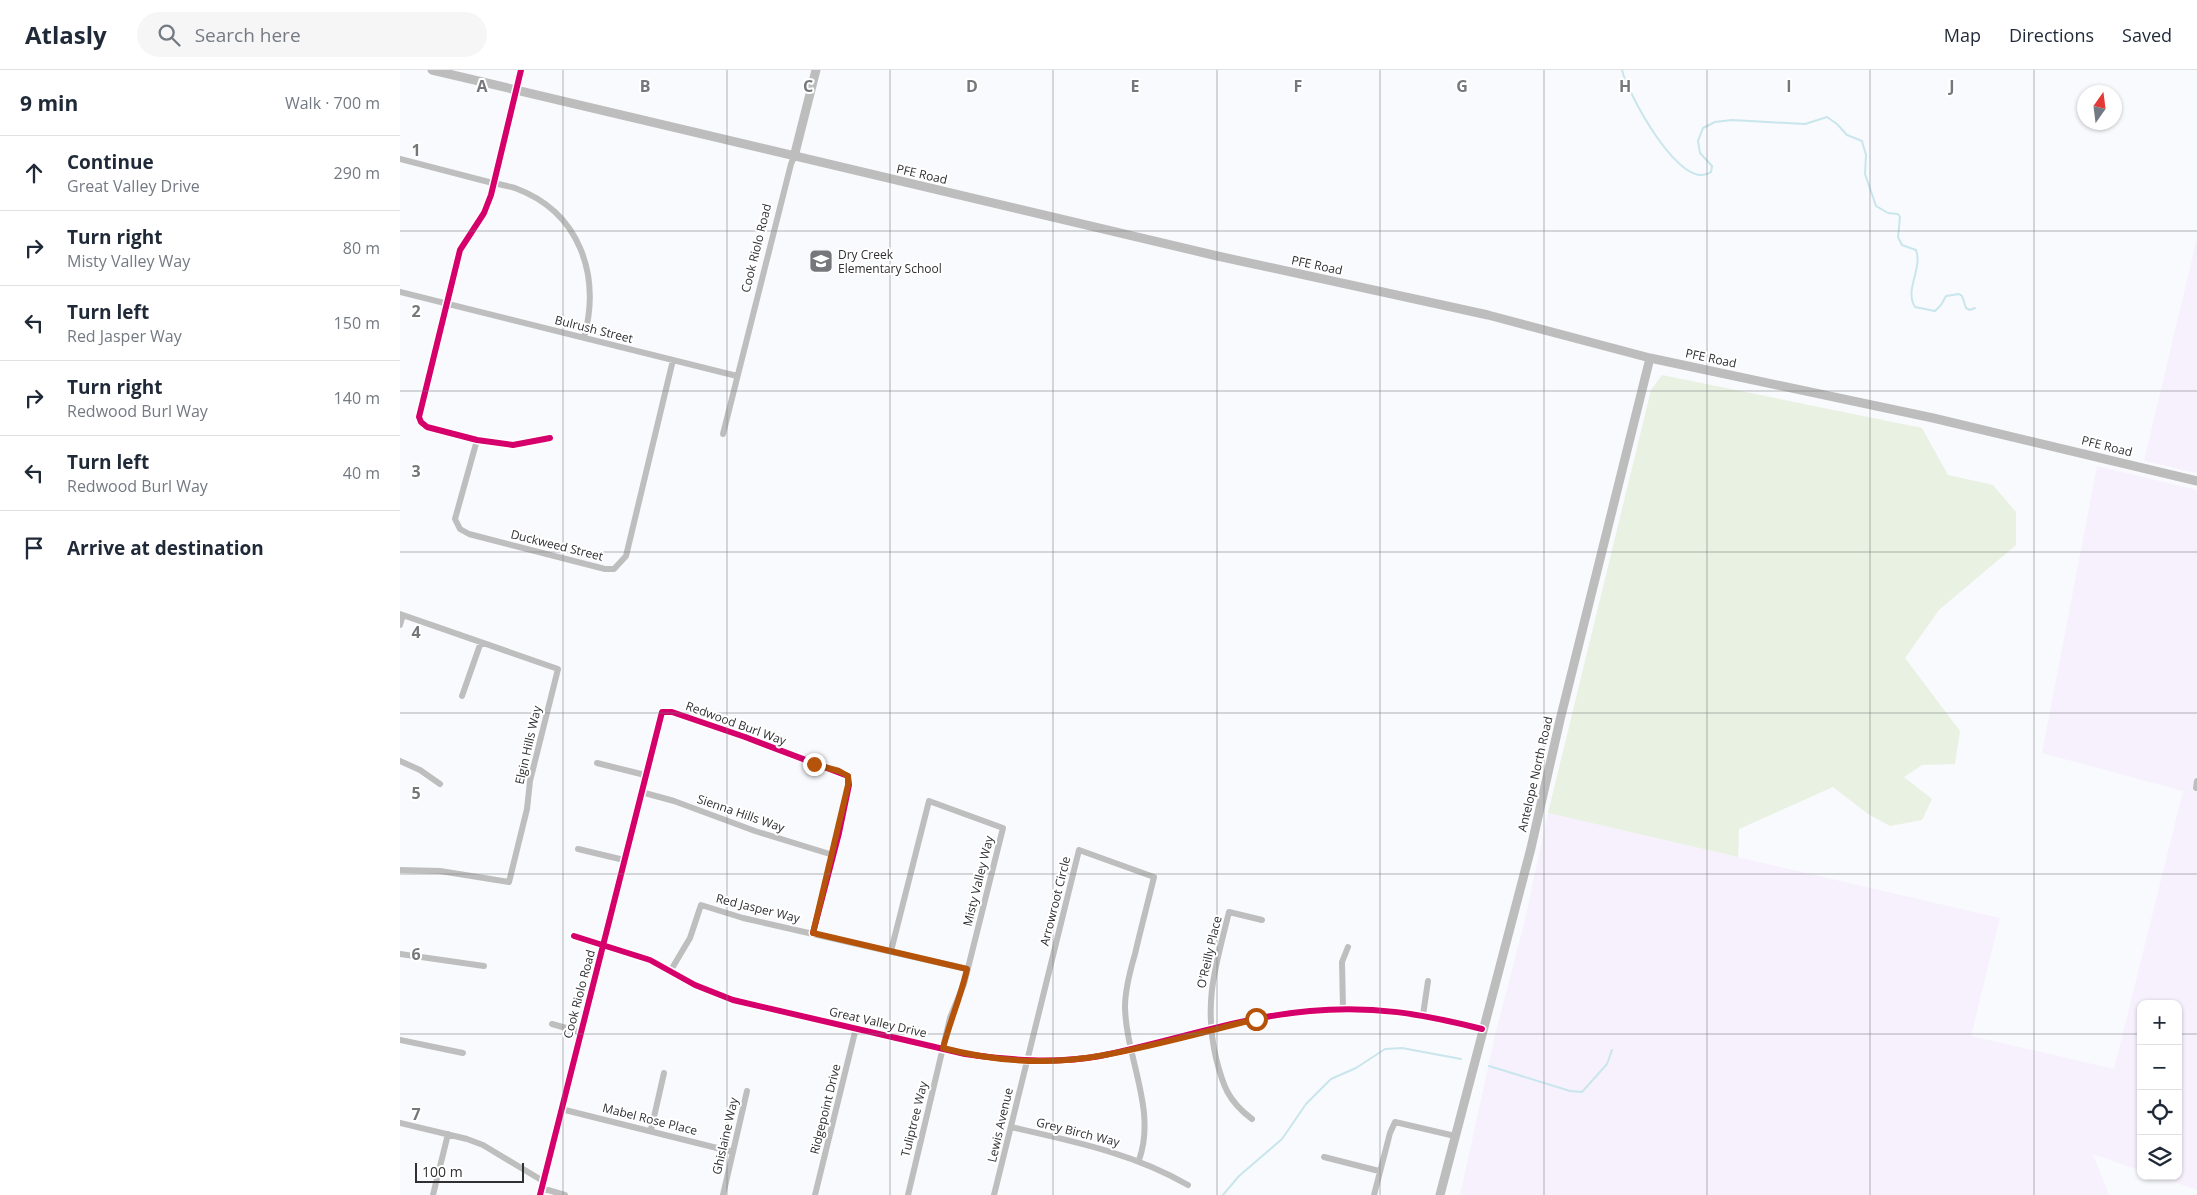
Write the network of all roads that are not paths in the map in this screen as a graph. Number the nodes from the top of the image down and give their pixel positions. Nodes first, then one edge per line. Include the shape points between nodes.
1 (432, 70) edge
2 (521, 70) edge
3 (816, 70) edge
4 (516, 90) junction
5 (794, 157) junction
6 (400, 159) edge
7 (494, 184) junction
8 (400, 292) edge
9 (446, 304) junction
10 (584, 338) junction
11 (1650, 358) junction
12 (672, 360) junction
13 (737, 376) junction
14 (723, 434) dead end
15 (550, 438) dead end
16 (477, 440) junction
17 (2197, 481) edge
18 (402, 615) edge
19 (400, 625) edge
20 (481, 642) junction
21 (462, 696) dead end
22 (662, 712) joint
23 (400, 762) edge
24 (597, 763) dead end
25 (645, 775) junction
26 (440, 784) dead end
27 (641, 792) junction
28 (578, 849) dead end
29 (833, 854) junction
30 (624, 860) junction
31 (400, 870) edge
32 (1262, 920) dead end
33 (813, 933) junction
34 (574, 936) dead end
35 (604, 945) junction
36 (1348, 947) dead end
37 (891, 951) junction
38 (400, 954) edge
39 (484, 966) dead end
40 (967, 969) junction
41 (671, 970) junction
42 (1428, 981) dead end
43 (1343, 1009) junction
44 (1423, 1015) junction
45 (552, 1024) dead end
46 (856, 1028) junction
47 (1482, 1029) junction
48 (1210, 1030) junction
49 (580, 1032) junction
50 (400, 1040) edge
51 (943, 1048) junction
52 (1131, 1048) junction
53 (463, 1053) dead end
54 (1027, 1060) junction
55 (664, 1072) dead end
56 (747, 1090) dead end
57 (561, 1109) junction
58 (1252, 1119) dead end
59 (400, 1123) edge
60 (1011, 1127) junction
61 (651, 1130) junction
62 (448, 1134) junction
63 (1455, 1136) junction
64 (733, 1152) junction
65 (1324, 1157) dead end
66 (1139, 1160) junction
67 (1380, 1171) junction
68 (543, 1181) junction
69 (1188, 1185) dead end
70 (541, 1192) edge
71 (433, 1195) edge
72 (565, 1195) edge
73 (723, 1195) edge
74 (815, 1195) edge
75 (908, 1195) edge
76 (994, 1195) edge
77 (1374, 1195) edge
78 (1440, 1195) edge

1 - 4 main road, PFE Road
2 - 4 street
3 - 5 main road, Cook Riolo Road
4 - 5 main road, PFE Road
4 - 7 street
5 - 11 main road, PFE Road via 1213,256 1488,315
5 - 13 street, Cook Riolo Road
6 - 7 street
7 - 9 street via 484,213 460,250
7 - 10 street via 514,188 553,210 574,237 584,257 591,287
8 - 9 street, Bulrush Street
9 - 10 street, Bulrush Street
9 - 16 street via 419,416 427,427
10 - 12 street, Bulrush Street
11 - 17 main road, PFE Road via 1933,418
11 - 47 main road, Antelope North Road via 1528,858
12 - 13 street, Bulrush Street
12 - 16 street, Duckweed Street via 626,556 614,569 469,534 460,529 455,519
13 - 14 street, Cook Riolo Road
15 - 16 street via 513,445
18 - 19 street
18 - 20 street, Elgin Hills Way
20 - 21 street
20 - 31 street, Elgin Hills Way via 558,669 509,882 440,871
22 - 25 street, Cook Riolo Road
22 - 29 street, Redwood Burl Way via 672,712 746,736 848,776
23 - 26 street via 420,770
24 - 25 street
25 - 27 street, Cook Riolo Road
27 - 29 street, Sienna Hills Way
27 - 30 street, Cook Riolo Road
28 - 30 street
29 - 33 street, Redwood Burl Way
30 - 35 street, Cook Riolo Road
32 - 48 street, O'Reilly Place via 1230,912 1212,985
33 - 37 street, Red Jasper Way
33 - 41 street, Red Jasper Way via 701,905 690,938
34 - 35 street, Great Valley Drive
35 - 41 street, Great Valley Drive
35 - 49 street, Cook Riolo Road
36 - 43 street via 1342,962
37 - 40 street, Red Jasper Way
37 - 40 street, Misty Valley Way via 929,801 1003,828
38 - 39 street
40 - 51 street, Misty Valley Way
41 - 46 street, Great Valley Drive via 695,985 733,1000
42 - 44 street
43 - 44 street, Great Valley Drive
43 - 48 street, Great Valley Drive via 1284,1014
44 - 47 street, Great Valley Drive
45 - 49 street
46 - 51 street, Great Valley Drive
46 - 74 street, Ridgepoint Drive
47 - 63 main road, Antelope North Road
48 - 52 street, Great Valley Drive
48 - 58 street via 1226,1091 1239,1109
49 - 57 street, Cook Riolo Road
50 - 53 street
51 - 54 street, Great Valley Drive
51 - 75 street, Tuliptree Way
52 - 54 street, Great Valley Drive via 1099,1056
52 - 54 street, Arrowroot Circle via 1126,1022 1126,993 1154,876 1079,850
52 - 66 street via 1145,1123 1144,1146
54 - 60 street, Lewis Avenue
55 - 61 street
56 - 64 street, Ghislaine Way
57 - 61 street, Mabel Rose Place
57 - 68 street, Cook Riolo Road
59 - 62 street
60 - 66 street, Grey Birch Way
60 - 76 street, Lewis Avenue
61 - 64 street, Mabel Rose Place
62 - 68 street via 484,1145
62 - 71 street
63 - 67 street via 1395,1122
63 - 78 main road, Antelope North Road
64 - 73 street, Ghislaine Way
65 - 67 street
66 - 69 street, Grey Birch Way
67 - 77 street
68 - 70 street, Cook Riolo Road
70 - 72 street

